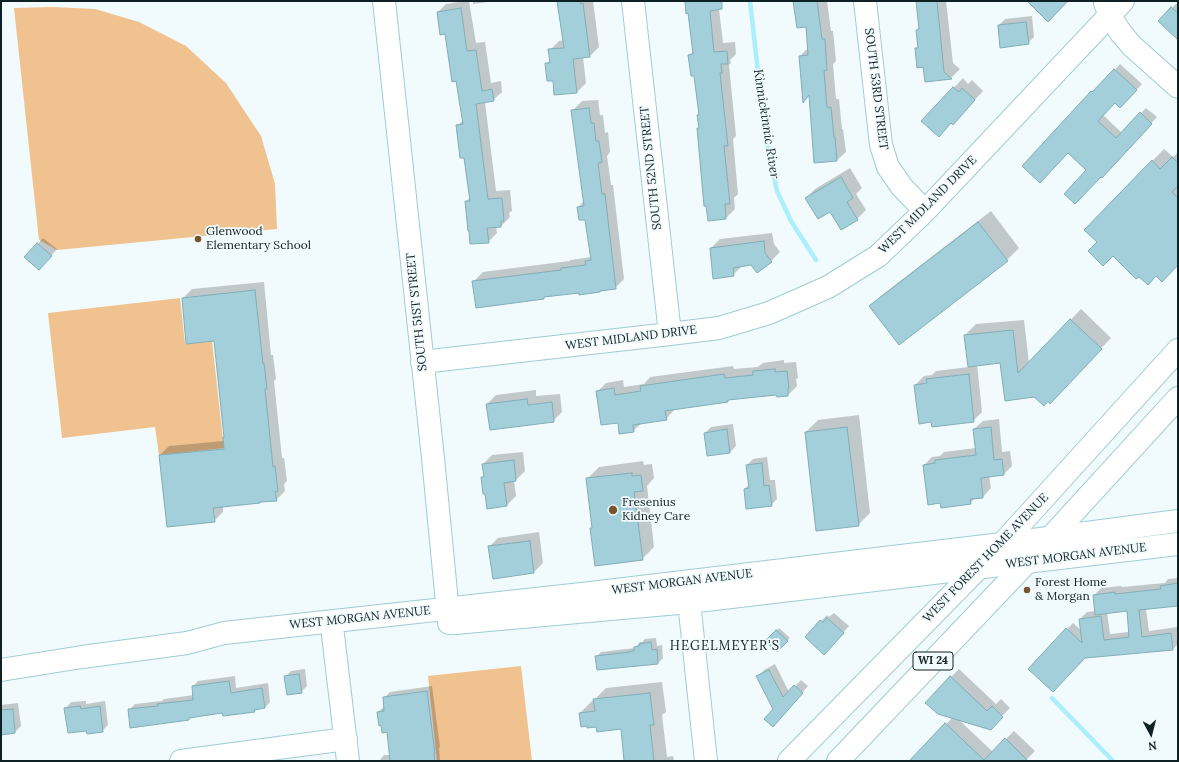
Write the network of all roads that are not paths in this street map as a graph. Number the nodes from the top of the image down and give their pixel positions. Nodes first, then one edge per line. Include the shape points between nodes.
1 (384, 1) edge
2 (633, 1) edge
3 (865, 1) edge
4 (1113, 6) edge
5 (1178, 87) edge
6 (925, 211) junction
7 (670, 334) junction
8 (1178, 350) edge
9 (422, 362) junction
10 (1178, 398) edge
11 (1178, 521) edge
12 (1051, 537) junction
13 (1002, 544) junction
14 (1178, 544) edge
15 (1027, 561) junction
16 (979, 568) junction
17 (680, 582) junction
18 (689, 602) junction
19 (449, 616) junction
20 (333, 635) junction
21 (187, 643) junction
22 (1, 670) edge
23 (346, 739) junction
24 (181, 761) edge
25 (348, 761) edge
26 (706, 761) edge
27 (789, 761) edge
28 (838, 761) edge

1 - 9 street, SOUTH 51ST STREET
2 - 7 street, SOUTH 52ND STREET
3 - 6 street, SOUTH 53RD STREET via 881,145 888,167 902,187
4 - 5 street via 1121,33
4 - 6 street, WEST MIDLAND DRIVE
6 - 7 street, WEST MIDLAND DRIVE via 878,256 828,288 769,313 719,328
7 - 9 street, WEST MIDLAND DRIVE
8 - 13 street, WEST FOREST HOME AVENUE / WI 24
9 - 19 street, SOUTH 51ST STREET
10 - 12 street, WI 24
11 - 12 street, WEST MORGAN AVENUE
12 - 13 street, WEST MORGAN AVENUE
12 - 15 street, WI 24
13 - 16 street, WEST FOREST HOME AVENUE / WI 24
13 - 17 street, WEST MORGAN AVENUE
14 - 15 street, WEST MORGAN AVENUE
15 - 16 street, WEST MORGAN AVENUE
15 - 28 street, WI 24
16 - 18 street, WEST MORGAN AVENUE
16 - 27 street, WEST FOREST HOME AVENUE / WI 24
17 - 18 street
17 - 19 street, WEST MORGAN AVENUE via 582,594
18 - 19 street, WEST MORGAN AVENUE
18 - 26 street
19 - 20 street, WEST MORGAN AVENUE
19 - 21 street, WEST MORGAN AVENUE via 224,633
20 - 21 street, WEST MORGAN AVENUE via 226,644
20 - 23 street
21 - 22 street, WEST MORGAN AVENUE
23 - 24 street
23 - 25 street

